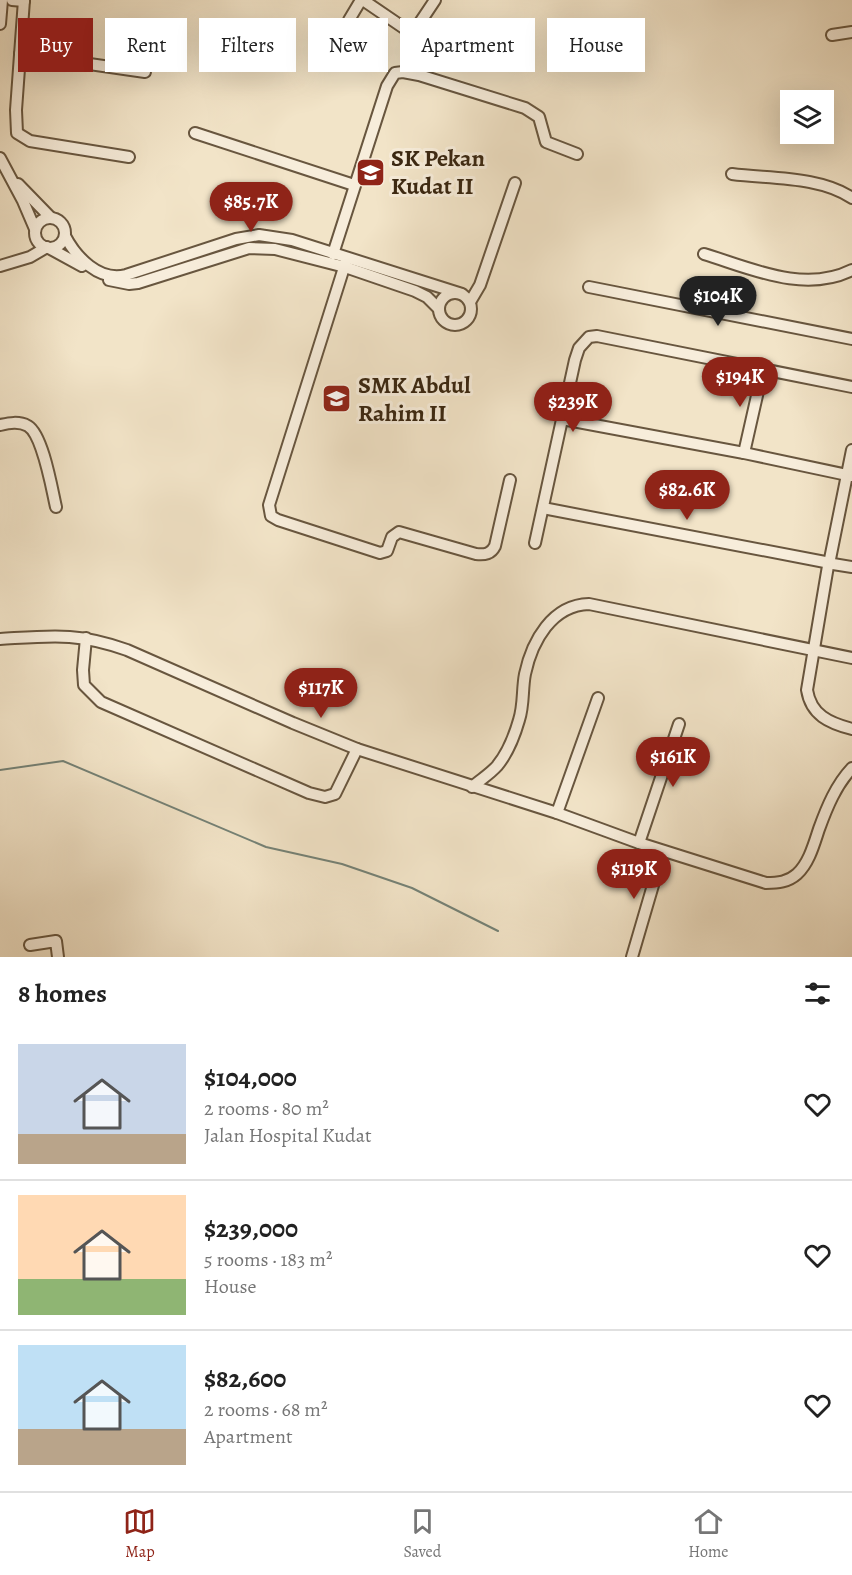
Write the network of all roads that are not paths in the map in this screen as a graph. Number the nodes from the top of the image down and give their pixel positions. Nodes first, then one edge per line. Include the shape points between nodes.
1 (2, 0) edge
2 (12, 0) edge
3 (362, 0) edge
4 (435, 0) edge
5 (24, 1) edge
6 (23, 18) edge
7 (350, 18) edge
8 (0, 24) edge
9 (852, 32) edge
10 (831, 35) dead end
11 (19, 72) edge
12 (195, 133) dead end
13 (577, 154) dead end
14 (129, 157) dead end
15 (0, 158) edge
16 (732, 174) dead end
17 (13, 180) junction
18 (515, 183) dead end
19 (354, 185) junction
20 (852, 198) edge
21 (51, 218) junction
22 (36, 235) junction
23 (65, 236) junction
24 (48, 247) junction
25 (333, 254) junction
26 (704, 254) dead end
27 (11, 262) junction
28 (346, 262) junction
29 (0, 266) edge
30 (852, 270) edge
31 (589, 287) dead end
32 (462, 294) junction
33 (470, 302) junction
34 (438, 308) junction
35 (852, 339) edge
36 (763, 369) junction
37 (852, 387) edge
38 (562, 419) junction
39 (0, 425) edge
40 (852, 450) edge
41 (744, 453) junction
42 (850, 476) edge
43 (510, 480) dead end
44 (56, 507) dead end
45 (543, 508) junction
46 (535, 543) dead end
47 (829, 563) junction
48 (852, 567) edge
49 (86, 638) junction
50 (0, 639) edge
51 (813, 650) junction
52 (852, 658) edge
53 (598, 698) dead end
54 (679, 724) dead end
55 (852, 729) edge
56 (357, 749) junction
57 (852, 768) edge
58 (472, 787) junction
59 (557, 813) junction
60 (639, 843) junction
61 (663, 851) junction
62 (30, 945) dead end
63 (58, 957) edge
64 (632, 957) edge

1 - 8 street
2 - 5 street
3 - 4 street via 408,29 417,27
3 - 7 street
5 - 6 street
9 - 10 street
11 - 14 street via 16,129 20,136 49,145
12 - 19 street
13 - 19 street via 548,144 538,117 531,111 419,75 395,73 389,80
15 - 17 street
16 - 20 street via 818,183
17 - 21 street
17 - 22 street
18 - 33 street via 480,285
19 - 25 street
21 - 22 street via 41,220
21 - 23 street via 63,226
22 - 24 street
22 - 27 street via 24,254
23 - 24 street via 58,245
23 - 25 street via 82,261 116,276 246,236 273,236
24 - 27 street
24 - 28 street via 103,278 129,284 249,248
25 - 28 street
26 - 30 street via 785,278 817,280
27 - 29 street
28 - 32 street
28 - 34 street via 428,297
28 - 43 street via 269,505 271,516 380,553 387,550 392,537 399,532 484,555 495,546
31 - 35 street
32 - 33 street
32 - 34 street via 445,295
33 - 34 street via 471,313 459,325 443,320
36 - 37 street
36 - 38 street via 589,337 579,348
36 - 41 street
38 - 41 street
38 - 45 street
39 - 44 street via 15,423 33,430
40 - 42 street
41 - 42 street
42 - 47 street
45 - 46 street
45 - 47 street
47 - 48 street
47 - 51 street
49 - 50 street via 50,635
49 - 56 street via 127,650
49 - 56 street via 84,686 101,702 309,793 325,797 335,794
51 - 52 street
51 - 55 street via 807,690 812,706 824,719
51 - 58 street via 589,604 572,606 556,614 542,632 525,673 517,726 497,766
53 - 59 street
54 - 60 street
56 - 58 street
57 - 61 street via 831,797 803,868 786,881 766,883
58 - 59 street
59 - 60 street
60 - 61 street
61 - 64 street
62 - 63 street via 56,941

